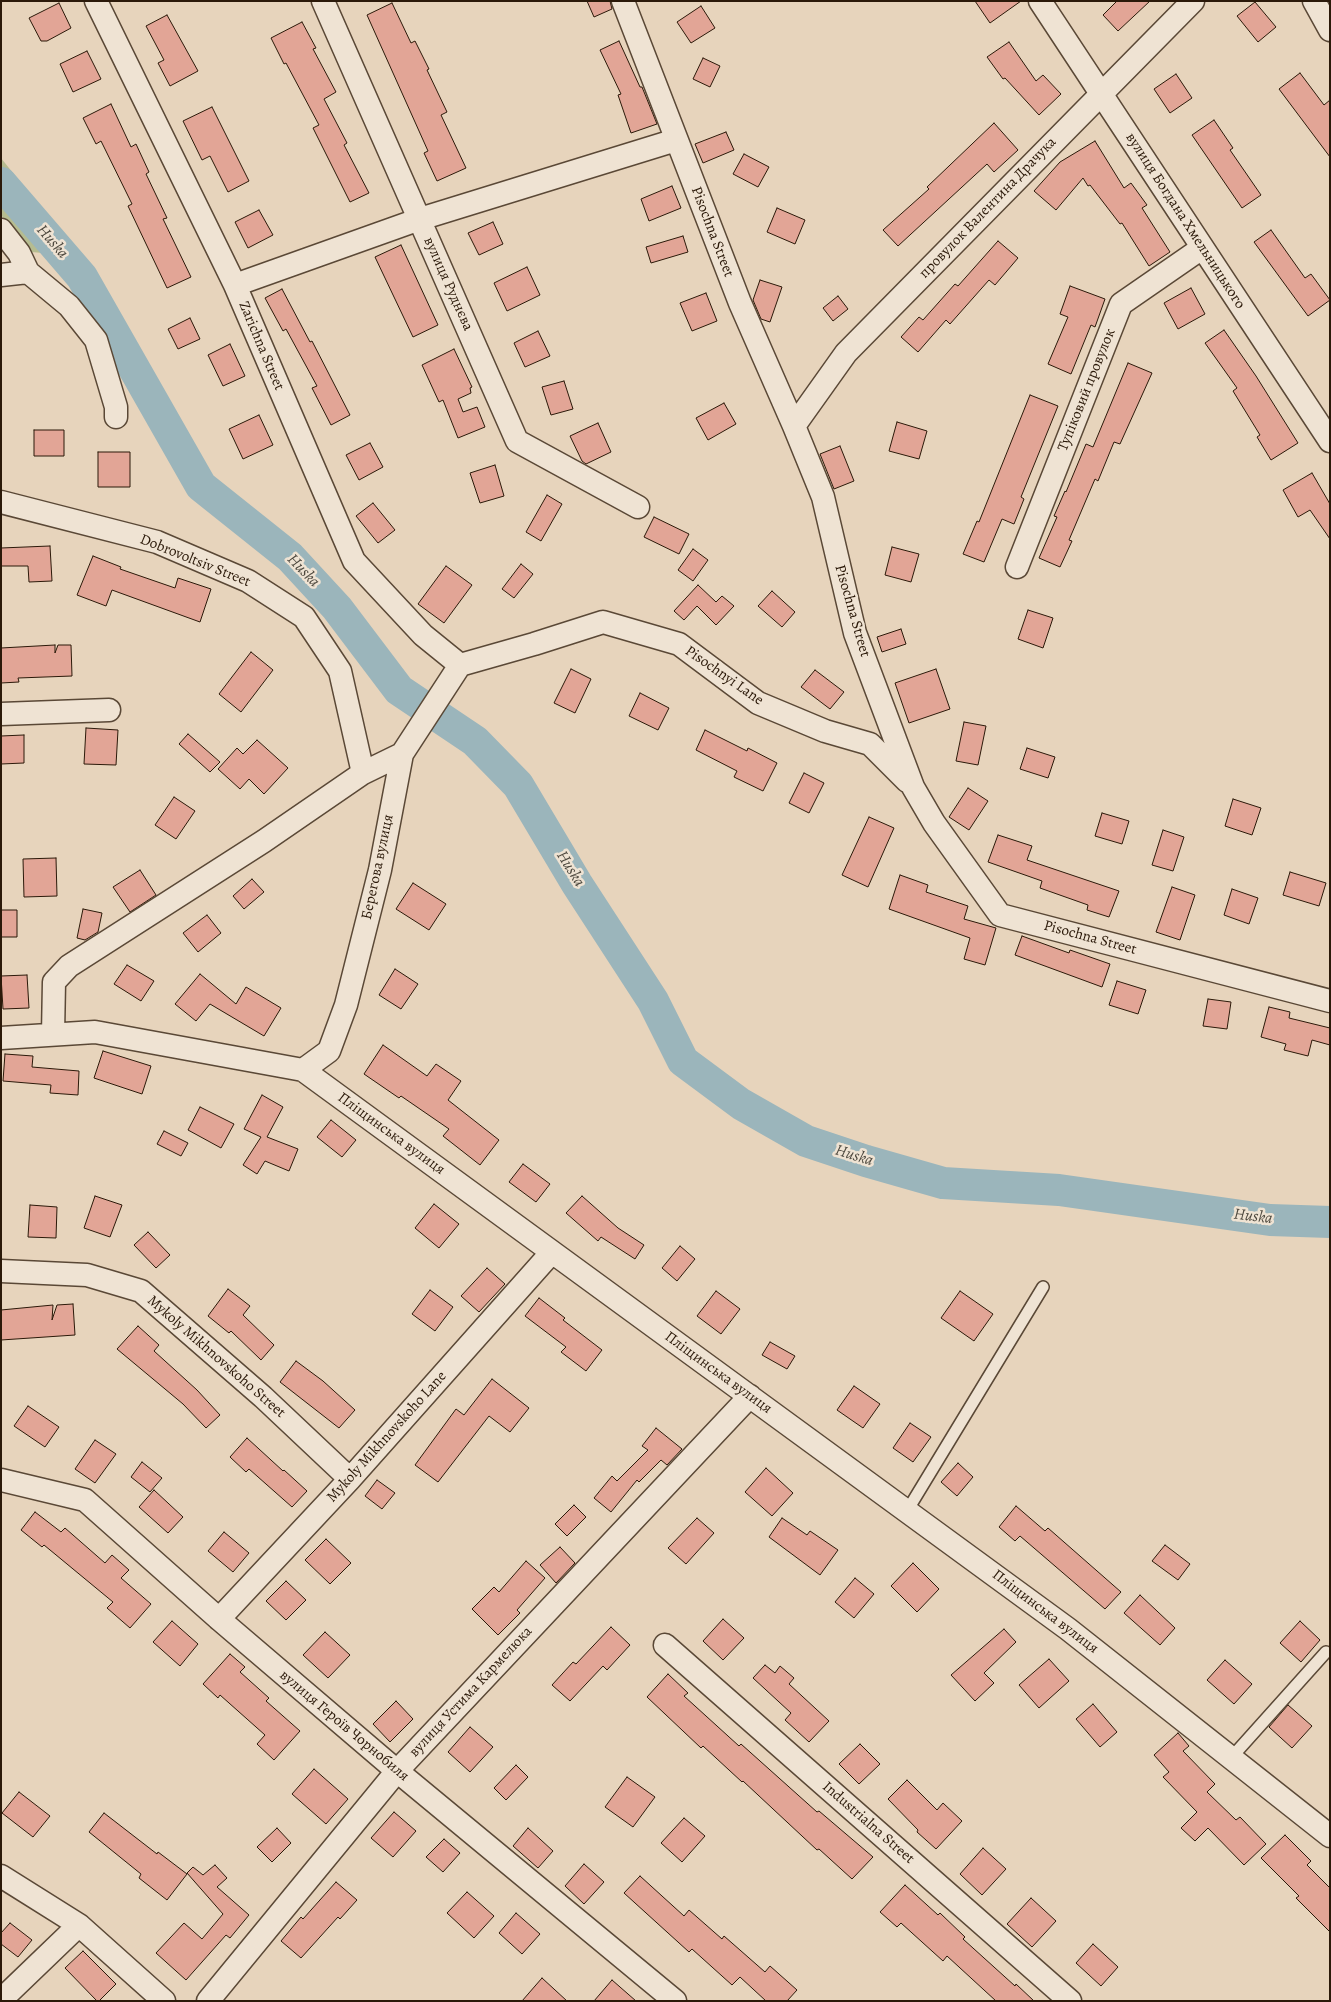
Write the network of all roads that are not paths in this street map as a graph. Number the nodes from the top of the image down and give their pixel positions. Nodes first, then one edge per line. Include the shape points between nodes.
1 (96, 1) edge
2 (323, 1) edge
3 (623, 1) edge
4 (1040, 1) edge
5 (1193, 1) edge
6 (1314, 1) edge
7 (1330, 30) edge
8 (1101, 93) junction
9 (676, 140) junction
10 (420, 219) junction
11 (1, 230) edge
12 (1202, 248) junction
13 (28, 272) junction
14 (1, 275) edge
15 (235, 285) junction
16 (116, 417) dead end
17 (794, 426) junction
18 (1330, 441) edge
19 (1, 502) edge
20 (638, 507) dead end
21 (1017, 567) dead end
22 (460, 665) junction
23 (109, 710) dead end
24 (1, 714) edge
25 (402, 754) junction
26 (363, 773) junction
27 (913, 787) junction
28 (1330, 1001) edge
29 (53, 1034) junction
30 (1, 1038) edge
31 (303, 1070) junction
32 (552, 1252) junction
33 (1, 1271) edge
34 (1043, 1287) dead end
35 (750, 1396) junction
36 (350, 1479) junction
37 (1, 1480) edge
38 (908, 1511) junction
39 (219, 1619) junction
40 (665, 1645) dead end
41 (1326, 1652) dead end
42 (1231, 1758) junction
43 (397, 1771) junction
44 (1328, 1831) edge
45 (1, 1876) edge
46 (79, 1925) junction
47 (1, 2000) edge
48 (164, 2001) edge
49 (208, 2001) edge
50 (675, 2001) edge
51 (1070, 2001) edge

1 - 15 street, Zarichna Street
2 - 10 street, вулиця Руднєва
3 - 9 street, Pisochna Street
4 - 8 street, вулиця Богдана Хмельницького
5 - 8 street, провулок Валентина Драчука
6 - 7 street
8 - 12 street, вулиця Богдана Хмельницького
8 - 17 street, провулок Валентина Драчука via 846,353
9 - 10 street
9 - 17 street, Pisochna Street via 740,303
10 - 15 street
10 - 20 street, вулиця Руднєва via 517,441
11 - 13 street via 19,253
12 - 18 street, вулиця Богдана Хмельницького
12 - 21 street, Тупіковий провулок via 1121,304
13 - 14 street
13 - 16 street via 69,306 96,340 116,407
15 - 22 street, Zarichna Street via 354,561 423,635
17 - 27 street, Pisochna Street via 823,497 855,633
19 - 26 street, Dobrovoltsiv Street via 157,542 248,581 304,617 340,671
22 - 25 street, Берегова вулиця
22 - 27 street, Pisochnyi Lane via 604,622 679,644 758,703 824,731 870,744
23 - 24 street
25 - 26 street
25 - 31 street, Берегова вулиця via 380,870 346,1005 329,1051
26 - 29 street via 70,966 54,982
27 - 28 street, Pisochna Street via 934,823 1000,915
29 - 30 street, Пліщинська вулиця
29 - 31 street, Пліщинська вулиця via 96,1032
31 - 32 street, Пліщинська вулиця
32 - 35 street, Пліщинська вулиця
32 - 36 street, Mykoly Mikhnovskoho Lane
33 - 36 street, Mykoly Mikhnovskoho Street via 87,1275 142,1292 263,1397
34 - 38 lane
35 - 38 street, Пліщинська вулиця
35 - 43 street, вулиця Устима Кармелюка
36 - 39 street, Mykoly Mikhnovskoho Lane
37 - 39 street, вулиця Героїв Чорнобиля via 85,1500
38 - 42 street, Пліщинська вулиця via 1068,1629
39 - 43 street, вулиця Героїв Чорнобиля
40 - 51 street, Industrialna Street
41 - 42 lane
42 - 44 street, Пліщинська вулиця
43 - 49 street, вулиця Устима Кармелюка
43 - 50 street, вулиця Героїв Чорнобиля
45 - 46 street
46 - 47 street
46 - 48 street

